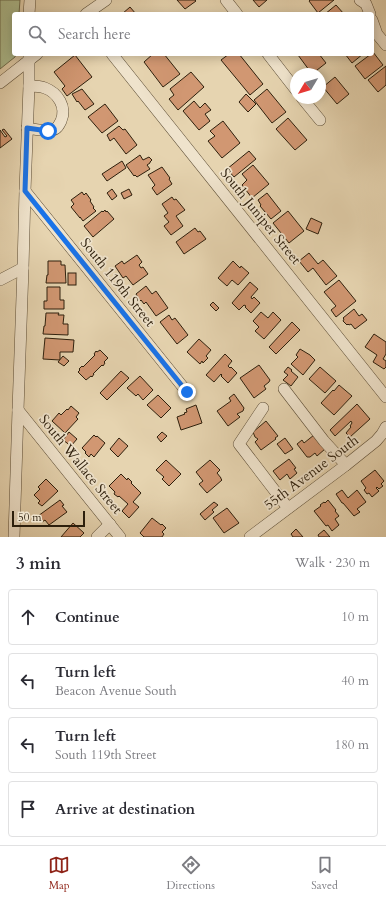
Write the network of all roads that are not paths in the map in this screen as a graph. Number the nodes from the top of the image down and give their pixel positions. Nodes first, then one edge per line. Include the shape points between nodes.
1 (30, 0) edge
2 (106, 0) edge
3 (226, 0) edge
4 (29, 12) edge
5 (89, 12) edge
6 (235, 12) edge
7 (374, 26) edge
8 (386, 45) edge
9 (114, 56) edge
10 (270, 56) edge
11 (29, 58) edge
12 (290, 82) edge
13 (0, 83) edge
14 (29, 86) junction
15 (307, 104) edge
16 (320, 120) dead end
17 (27, 128) junction
18 (25, 191) junction
19 (23, 268) junction
20 (0, 280) edge
21 (284, 389) dead end
22 (187, 392) dead end
23 (386, 397) edge
24 (263, 408) dead end
25 (18, 410) junction
26 (386, 428) edge
27 (346, 465) junction
28 (288, 508) junction
29 (110, 524) junction
30 (14, 537) edge
31 (97, 537) edge
32 (120, 537) edge
33 (250, 537) edge

1 - 4 street
2 - 5 street
3 - 6 street
7 - 8 street
9 - 23 street, South Juniper Street
10 - 12 street
11 - 13 street
11 - 14 street
14 - 17 street
14 - 17 street via 44,88 57,96 63,117 53,130
15 - 16 street
17 - 18 street
18 - 19 street
18 - 22 street, South 119th Street
19 - 20 street
19 - 25 street
21 - 27 street
24 - 28 street via 239,444
25 - 29 street, South Wallace Street
25 - 30 street
26 - 27 street, 55th Avenue South via 376,441
27 - 28 street, 55th Avenue South
28 - 33 street, 55th Avenue South
29 - 31 street
29 - 32 street, South Wallace Street

